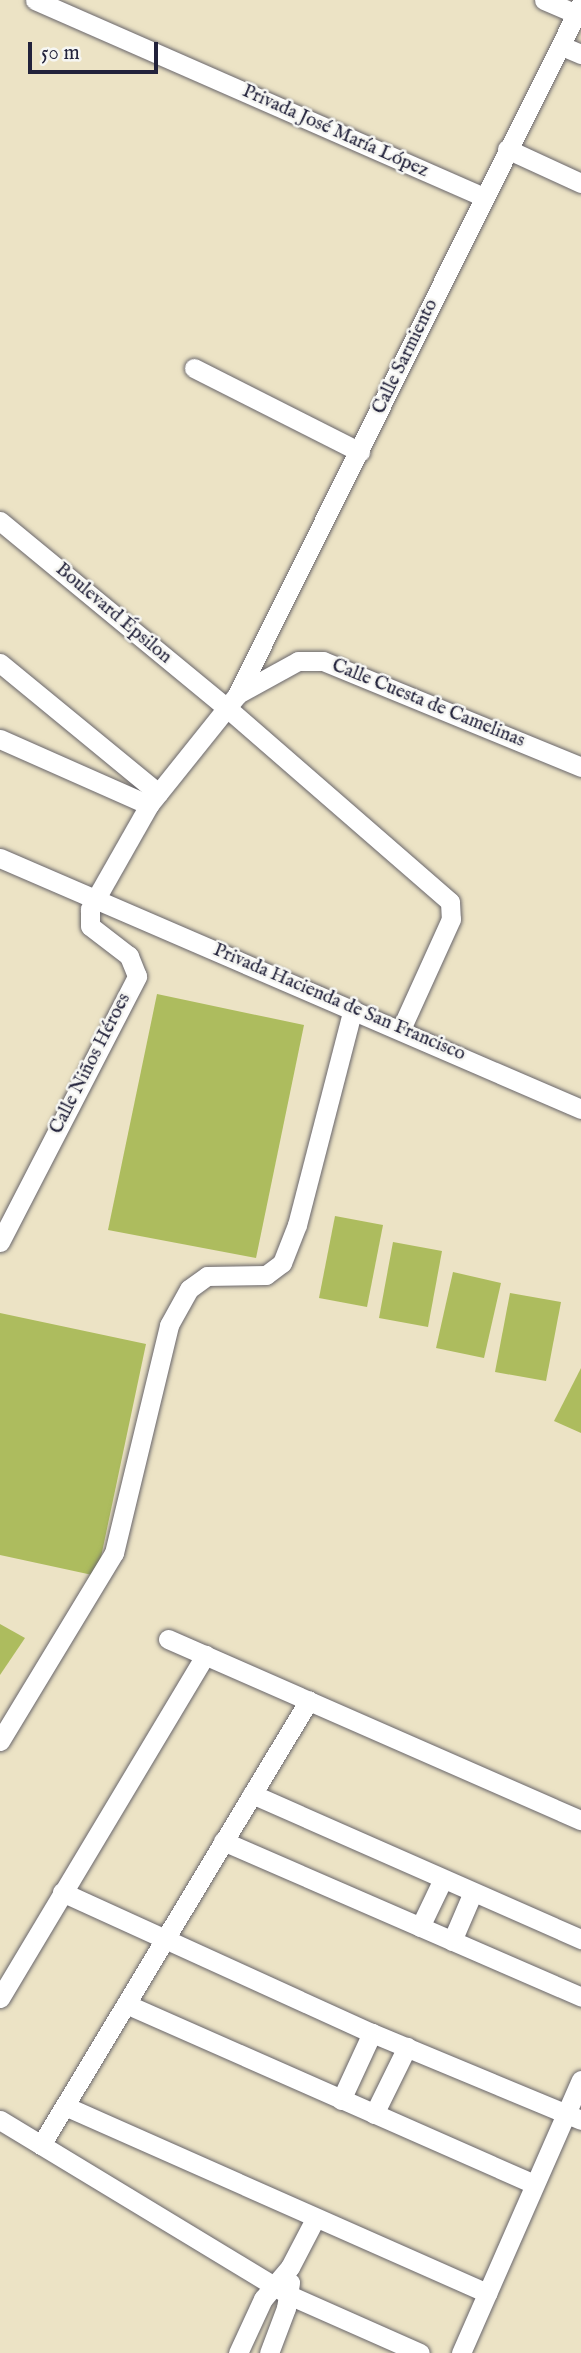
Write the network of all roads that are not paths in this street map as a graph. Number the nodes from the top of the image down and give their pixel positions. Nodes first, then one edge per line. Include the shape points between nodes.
1 (34, 0) edge
2 (544, 0) edge
3 (579, 11) edge
4 (562, 46) junction
5 (581, 54) edge
6 (507, 149) junction
7 (581, 183) edge
8 (482, 197) junction
9 (194, 368) dead end
10 (360, 452) junction
11 (0, 521) edge
12 (0, 663) edge
13 (232, 701) junction
14 (0, 739) edge
15 (581, 767) edge
16 (154, 799) junction
17 (0, 858) edge
18 (96, 900) junction
19 (353, 1009) junction
20 (401, 1029) junction
21 (581, 1109) edge
22 (0, 1242) edge
23 (168, 1639) dead end
24 (205, 1655) junction
25 (309, 1700) junction
26 (0, 1741) edge
27 (252, 1794) junction
28 (581, 1820) edge
29 (223, 1841) junction
30 (443, 1879) junction
31 (62, 1892) junction
32 (473, 1892) junction
33 (420, 1927) junction
34 (163, 1938) junction
35 (581, 1939) edge
36 (452, 1941) junction
37 (581, 1997) edge
38 (0, 1998) edge
39 (126, 2004) junction
40 (372, 2033) junction
41 (407, 2047) junction
42 (581, 2080) edge
43 (341, 2100) junction
44 (65, 2106) junction
45 (374, 2114) junction
46 (573, 2117) edge
47 (0, 2120) edge
48 (41, 2145) junction
49 (534, 2184) junction
50 (314, 2219) junction
51 (282, 2290) junction
52 (486, 2294) junction
53 (239, 2353) edge
54 (269, 2353) edge
55 (421, 2353) edge
56 (461, 2353) edge

1 - 8 street, Privada José María López
2 - 3 street
3 - 4 street, Calle Sarmiento
4 - 5 street
4 - 6 street, Calle Sarmiento
6 - 7 street
6 - 8 street, Calle Sarmiento
8 - 10 street, Calle Sarmiento
9 - 10 street
10 - 13 street, Calle Sarmiento
11 - 13 street, Boulevard Épsilon
12 - 16 street
13 - 15 street, Calle Cuesta de Camelinas via 298,660 323,661
13 - 16 street
13 - 20 street, Boulevard Épsilon via 450,902 451,919
14 - 16 street
16 - 18 street
17 - 18 street, Privada Hacienda de San Francisco
18 - 19 street, Privada Hacienda de San Francisco
18 - 22 street, Calle Niños Héroes via 88,918 90,926 129,956 136,976
19 - 20 street, Privada Hacienda de San Francisco
19 - 26 street via 297,1225 282,1263 266,1275 207,1276 189,1289 169,1325 114,1553
20 - 21 street, Privada Hacienda de San Francisco
23 - 24 street
24 - 25 street
24 - 31 street
25 - 27 street
25 - 28 street
27 - 29 street
27 - 30 street
29 - 33 street
29 - 34 street
30 - 32 street
30 - 33 street
31 - 34 street
31 - 38 street
32 - 35 street
32 - 36 street
33 - 36 street
34 - 39 street
34 - 40 street
36 - 37 street
39 - 43 street
39 - 44 street
40 - 41 street
40 - 43 street
41 - 45 street
41 - 46 street
42 - 46 street
43 - 45 street
44 - 48 street
44 - 50 street
45 - 49 street
46 - 49 street
47 - 48 street
48 - 51 street
49 - 52 street
50 - 51 street
50 - 52 street
51 - 53 street via 262,2300
51 - 54 street
51 - 55 street
52 - 56 street

